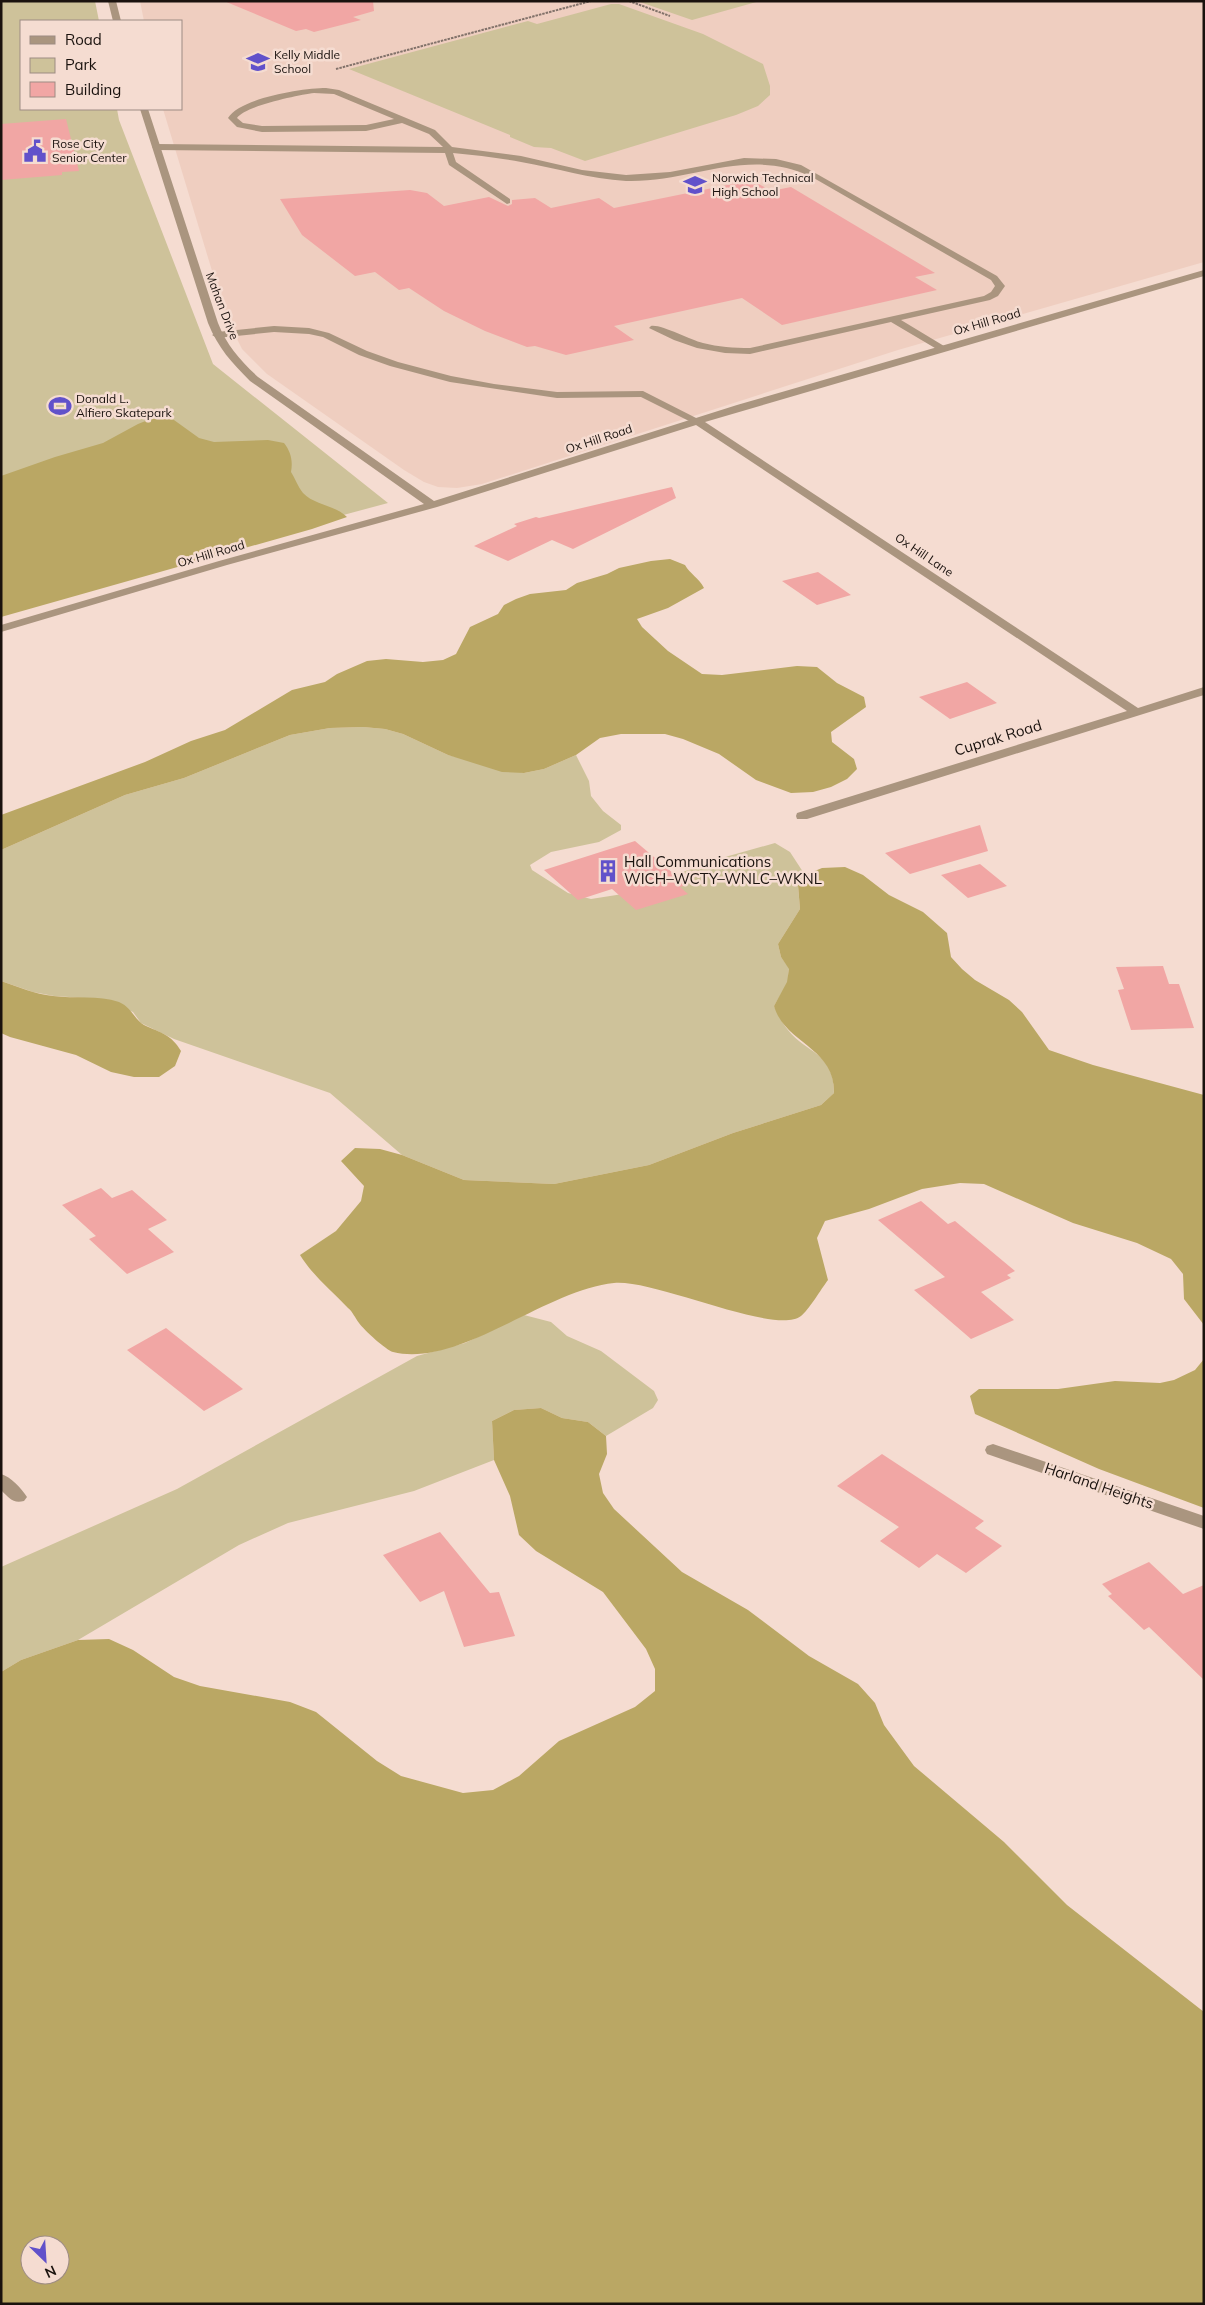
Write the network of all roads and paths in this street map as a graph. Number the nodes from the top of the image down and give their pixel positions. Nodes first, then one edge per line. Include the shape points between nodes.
1 (112, 1) edge
2 (591, 1) edge
3 (629, 1) edge
4 (670, 16) dead end
5 (117, 20) edge
6 (318, 90) junction
7 (144, 110) edge
8 (403, 120) junction
9 (156, 147) junction
10 (449, 150) junction
11 (507, 201) dead end
12 (1204, 274) edge
13 (892, 319) junction
14 (654, 328) dead end
15 (217, 335) junction
16 (940, 348) junction
17 (697, 421) junction
18 (433, 505) junction
19 (1, 628) edge
20 (1204, 691) edge
21 (1136, 712) junction
22 (802, 816) dead end
23 (993, 1450) dead end
24 (1, 1480) edge
25 (18, 1497) dead end
26 (1204, 1523) edge

1 - 5 street
2 - 6 path via 308,77
3 - 4 path
6 - 8 street via 336,92
6 - 8 street via 241,110 233,115 232,120 257,128 361,129
7 - 9 street, Mahan Drive
8 - 10 street via 435,133
9 - 10 street
9 - 15 street, Mahan Drive
10 - 11 street via 452,163
10 - 13 street via 504,156 582,174 616,177 660,176 749,161 788,164 820,178 994,278 1000,286 995,294 986,298
12 - 16 street, Ox Hill Road
13 - 14 street via 743,351 705,346
13 - 16 street
15 - 17 street, Ox Hill Lane via 282,329 315,332 386,362 450,379 557,395 643,394
15 - 18 street, Mahan Drive via 231,357 264,387
16 - 17 street, Ox Hill Road
17 - 18 street, Ox Hill Road
17 - 21 street, Ox Hill Lane
18 - 19 street, Ox Hill Road
20 - 21 street, Cuprak Road
21 - 22 street, Cuprak Road
23 - 26 street, Harland Heights
24 - 25 street

